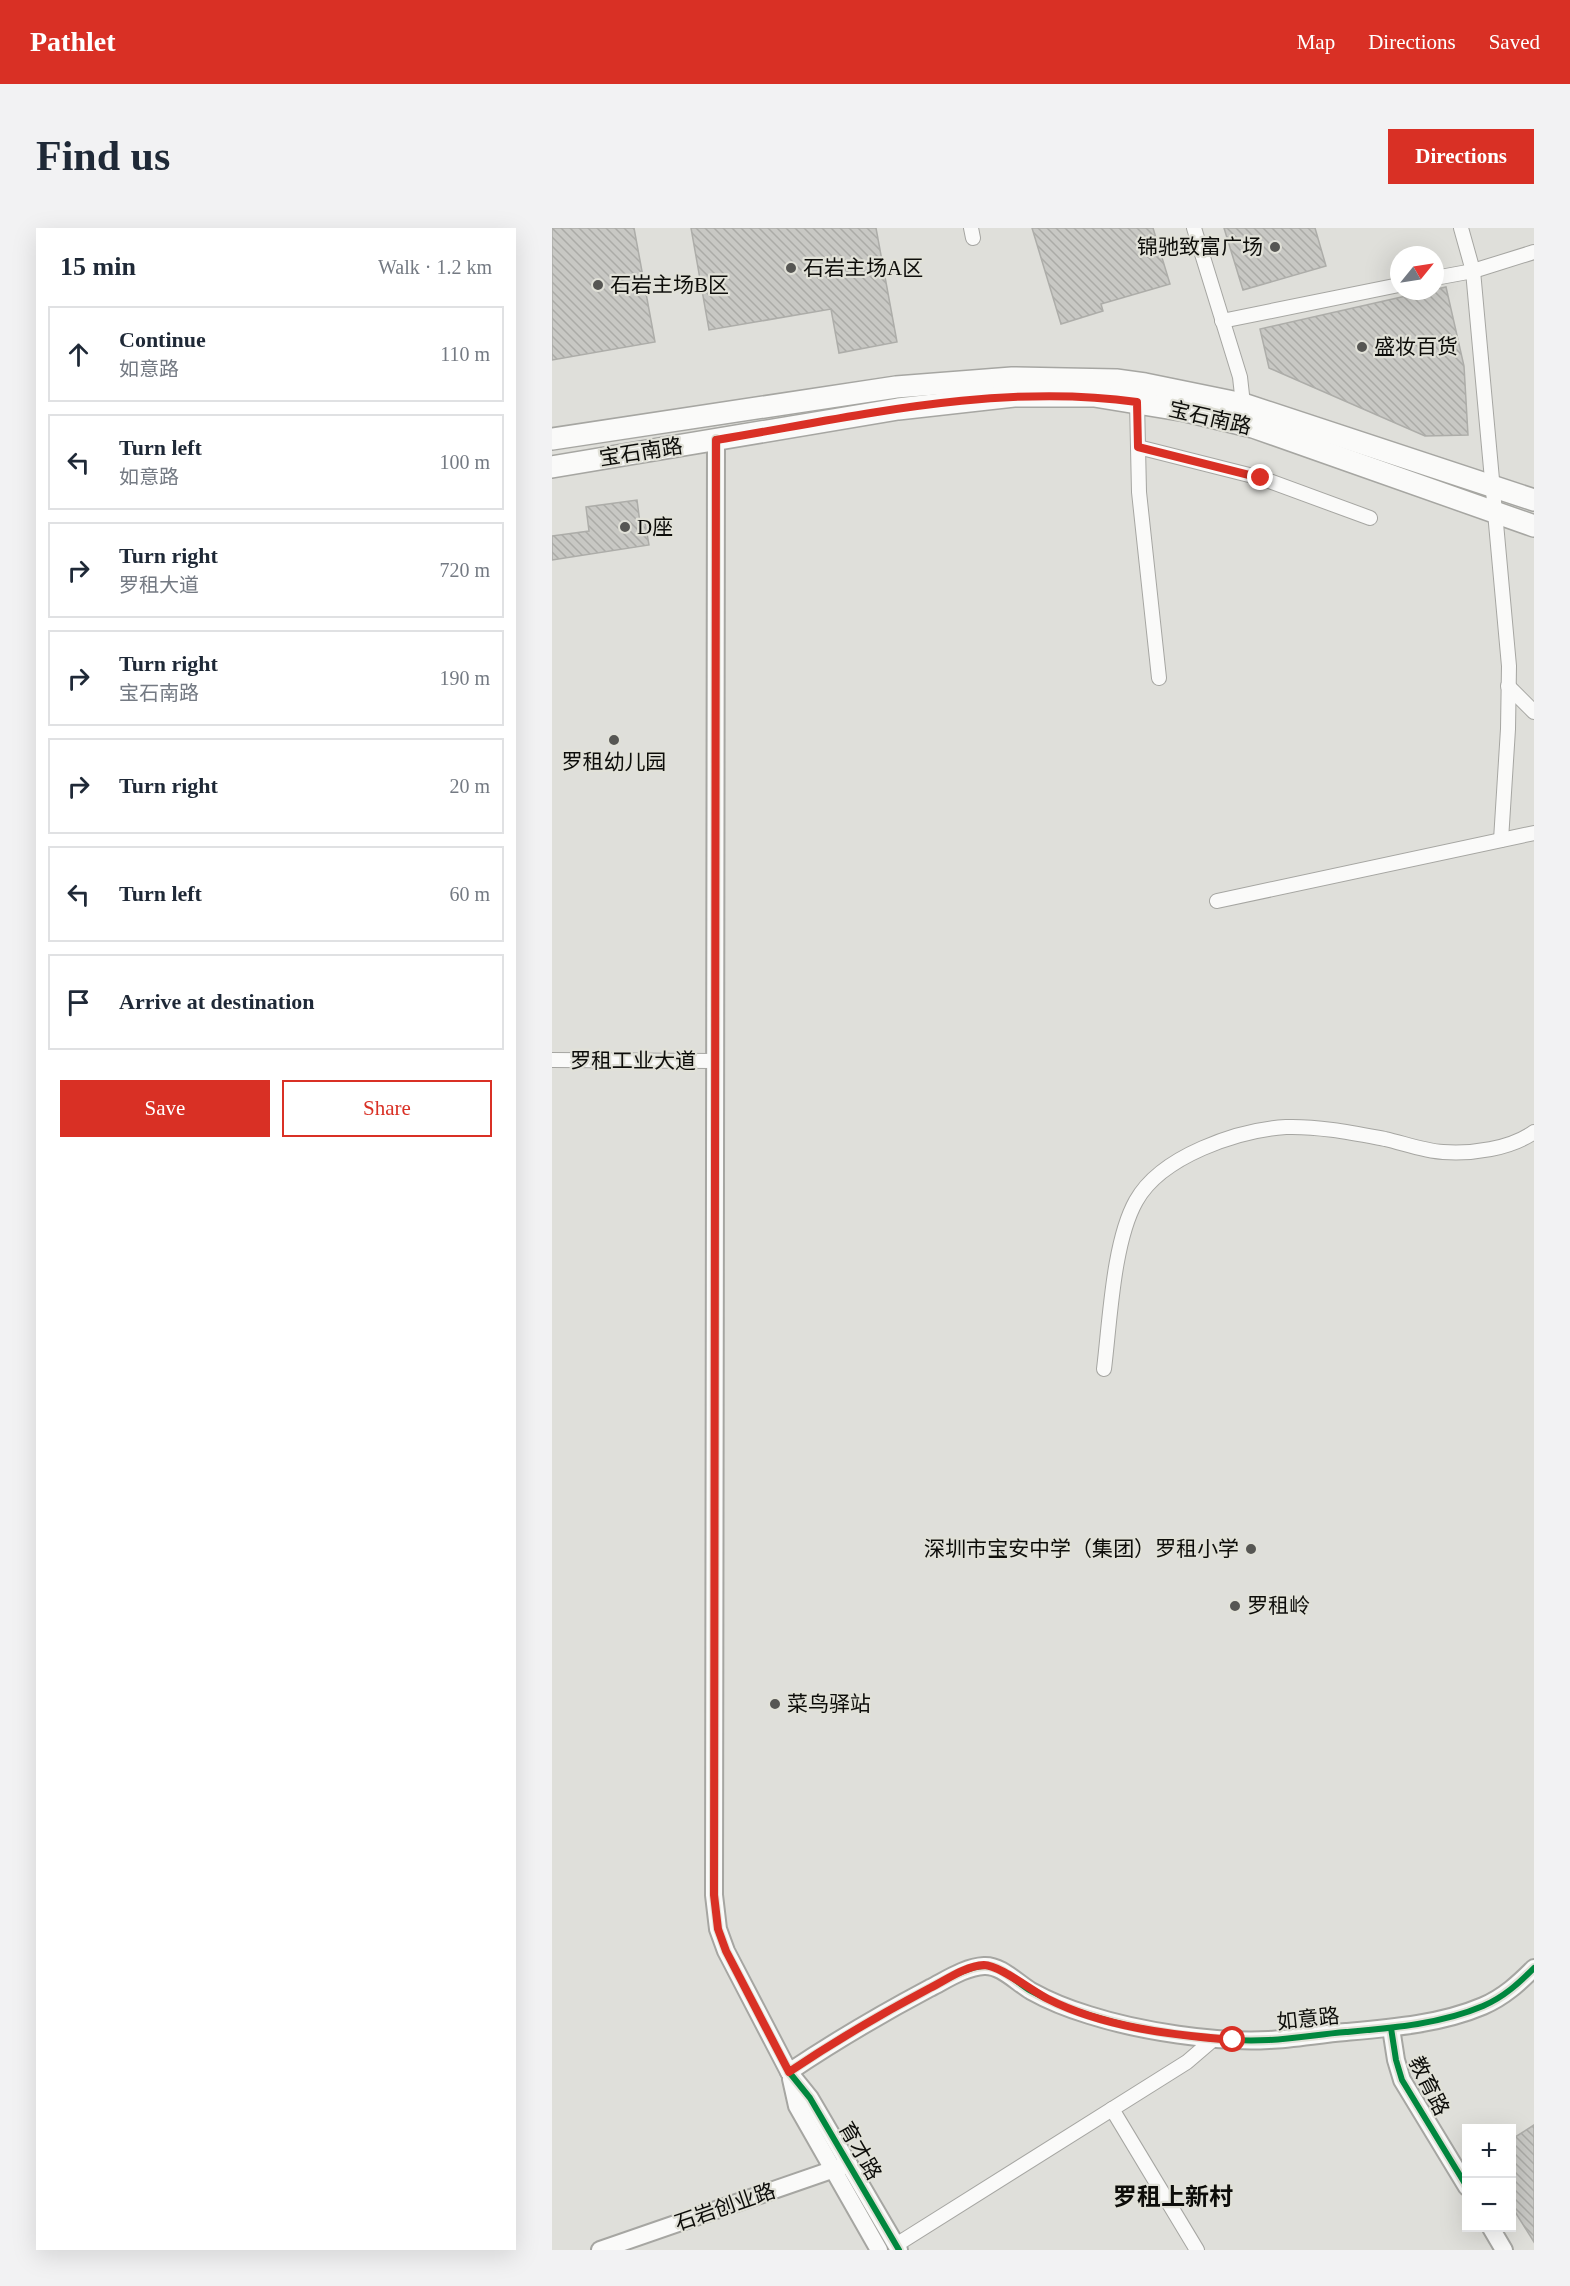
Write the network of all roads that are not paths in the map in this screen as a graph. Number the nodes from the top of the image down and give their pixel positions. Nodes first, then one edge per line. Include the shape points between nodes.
1 (1194, 228) edge
2 (1461, 228) edge
3 (1534, 252) edge
4 (1473, 271) junction
5 (1444, 276) edge
6 (1390, 287) edge
7 (1222, 321) junction
8 (1137, 402) junction
9 (1242, 404) junction
10 (552, 439) edge
11 (716, 440) junction
12 (1138, 447) junction
13 (552, 467) edge
14 (1491, 487) junction
15 (1534, 500) edge
16 (1493, 512) junction
17 (1370, 518) dead end
18 (1534, 526) edge
19 (1159, 678) dead end
20 (1508, 687) junction
21 (1534, 712) edge
22 (1534, 833) edge
23 (1500, 840) junction
24 (1217, 901) dead end
25 (552, 1060) edge
26 (715, 1061) junction
27 (1534, 1133) edge
28 (1104, 1369) dead end
29 (1534, 1968) edge
30 (1391, 2028) junction
31 (1215, 2038) junction
32 (789, 2072) junction
33 (1112, 2109) junction
34 (841, 2167) junction
35 (1462, 2179) edge
36 (1493, 2232) edge
37 (897, 2247) edge
38 (600, 2250) edge
39 (879, 2250) edge
40 (1197, 2250) edge
41 (1504, 2250) edge

1 - 7 street
2 - 4 street
3 - 4 street
4 - 5 street
4 - 14 street
6 - 7 street
7 - 9 street via 1240,377
8 - 11 main road, 宝石南路 via 1094,396 1014,396 898,410
8 - 12 street
8 - 16 main road, 宝石南路 via 1253,427
9 - 10 main road, 宝石南路 via 1116,380 1012,378 896,387
9 - 14 main road, 宝石南路
11 - 13 main road, 宝石南路
11 - 26 street, 育才路
12 - 17 street via 1261,478
12 - 19 street via 1139,492
14 - 15 main road, 宝石南路
14 - 16 street
16 - 18 main road, 宝石南路
16 - 20 street
20 - 21 street
20 - 23 street
22 - 23 street
23 - 24 street
25 - 26 street, 罗租工业大道
26 - 32 street, 育才路 via 714,1895 718,1929 726,1951
27 - 28 street via 1516,1143 1441,1152 1340,1130 1286,1127 1244,1134 1192,1153 1155,1176 1136,1200 1124,1229
29 - 30 street, 如意路 via 1504,1995 1484,2006
30 - 31 street, 如意路 via 1268,2040
30 - 35 street, 教育路 via 1402,2080
31 - 32 street, 如意路 via 1113,2023 1063,2006 986,1965 957,1974 884,2012
31 - 33 street via 1187,2062
32 - 34 street, 育才路 via 797,2106
33 - 37 street
33 - 40 street
34 - 37 street, 育才路
34 - 38 street, 石岩创业路
34 - 39 street, 育才路
36 - 41 street

